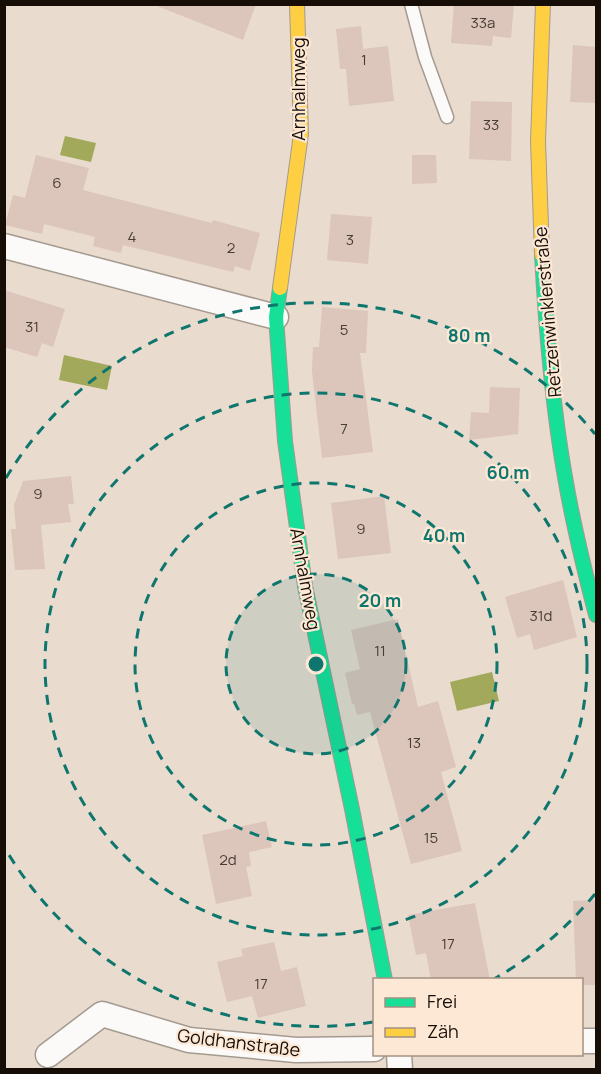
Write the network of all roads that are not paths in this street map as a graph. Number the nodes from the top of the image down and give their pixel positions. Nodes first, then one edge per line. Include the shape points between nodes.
1 (297, 4) edge
2 (411, 4) edge
3 (543, 4) edge
4 (447, 117) dead end
5 (4, 246) edge
6 (276, 317) junction
7 (597, 615) edge
8 (385, 978) edge
9 (373, 1049) edge
10 (48, 1055) dead end

1 - 6 street, Arnhalmweg via 301,134
2 - 4 lane
3 - 7 street, Retzenwinklerstraße via 538,66 539,209 547,336 561,455
5 - 6 street
6 - 8 street, Arnhalmweg via 285,441 305,586
9 - 10 street, Goldhanstraße via 296,1050 189,1040 102,1014

